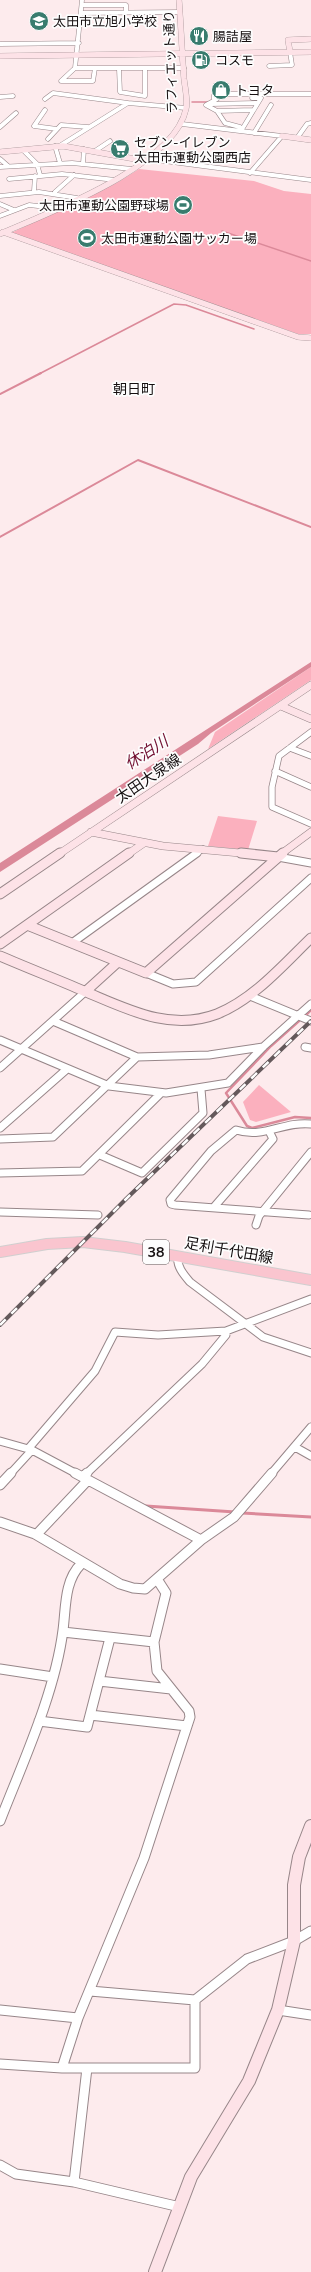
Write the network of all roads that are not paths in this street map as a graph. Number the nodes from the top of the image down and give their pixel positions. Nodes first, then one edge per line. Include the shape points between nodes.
1 (82, 0) edge
2 (105, 0) edge
3 (179, 0) edge
4 (82, 5) junction
5 (105, 5) junction
6 (82, 12) junction
7 (126, 12) junction
8 (180, 12) junction
9 (311, 39) edge
10 (79, 43) junction
11 (0, 44) edge
12 (290, 52) junction
13 (311, 52) edge
14 (183, 53) junction
15 (76, 55) junction
16 (0, 56) edge
17 (268, 66) dead end
18 (74, 68) junction
19 (95, 68) junction
20 (184, 68) junction
21 (119, 69) junction
22 (145, 69) junction
23 (311, 94) edge
24 (13, 96) dead end
25 (0, 97) edge
26 (45, 99) dead end
27 (214, 99) junction
28 (128, 103) junction
29 (258, 103) junction
30 (211, 104) junction
31 (271, 105) dead end
32 (186, 108) junction
33 (45, 110) dead end
34 (253, 110) junction
35 (217, 111) junction
36 (16, 113) dead end
37 (311, 123) edge
38 (182, 124) junction
39 (0, 127) edge
40 (88, 127) junction
41 (57, 129) junction
42 (242, 130) junction
43 (254, 133) junction
44 (282, 136) junction
45 (298, 138) junction
46 (311, 140) edge
47 (110, 141) dead end
48 (63, 143) junction
49 (55, 146) junction
50 (84, 149) junction
51 (23, 150) junction
52 (95, 151) junction
53 (0, 152) edge
54 (0, 159) edge
55 (147, 160) junction
56 (60, 163) junction
57 (37, 164) junction
58 (83, 164) junction
59 (8, 166) junction
60 (0, 167) edge
61 (132, 169) junction
62 (250, 173) junction
63 (38, 175) junction
64 (74, 175) junction
65 (9, 179) dead end
66 (115, 180) junction
67 (311, 180) edge
68 (34, 191) junction
69 (55, 192) junction
70 (0, 196) edge
71 (77, 198) junction
72 (0, 204) edge
73 (56, 208) junction
74 (14, 210) junction
75 (0, 216) edge
76 (1, 233) edge
77 (311, 338) edge
78 (311, 685) edge
79 (281, 706) junction
80 (311, 719) edge
81 (311, 732) edge
82 (290, 748) junction
83 (311, 756) edge
84 (275, 771) junction
85 (311, 787) edge
86 (311, 824) edge
87 (91, 832) junction
88 (311, 832) edge
89 (144, 843) junction
90 (203, 849) junction
91 (278, 857) junction
92 (311, 863) edge
93 (311, 878) edge
94 (0, 894) edge
95 (27, 925) junction
96 (311, 938) edge
97 (72, 943) junction
98 (0, 944) edge
99 (0, 956) edge
100 (118, 962) junction
101 (146, 973) junction
102 (85, 992) junction
103 (250, 996) junction
104 (311, 1004) edge
105 (298, 1016) junction
106 (53, 1021) junction
107 (311, 1022) edge
108 (0, 1040) edge
109 (263, 1047) junction
110 (22, 1048) junction
111 (137, 1057) junction
112 (0, 1068) edge
113 (67, 1069) junction
114 (109, 1086) junction
115 (201, 1089) junction
116 (160, 1094) junction
117 (311, 1124) edge
118 (0, 1128) edge
119 (269, 1131) junction
120 (0, 1139) edge
121 (311, 1152) edge
122 (100, 1155) junction
123 (0, 1174) edge
124 (214, 1207) junction
125 (264, 1210) junction
126 (0, 1212) edge
127 (98, 1214) dead end
128 (310, 1214) edge
129 (256, 1225) dead end
130 (0, 1252) edge
131 (178, 1256) junction
132 (311, 1280) edge
133 (311, 1299) edge
134 (243, 1323) junction
135 (226, 1332) junction
136 (311, 1353) edge
137 (311, 1427) edge
138 (0, 1441) edge
139 (295, 1447) junction
140 (30, 1449) junction
141 (311, 1456) edge
142 (85, 1479) junction
143 (0, 1485) edge
144 (0, 1522) edge
145 (37, 1534) junction
146 (201, 1540) junction
147 (81, 1564) junction
148 (157, 1579) junction
149 (63, 1632) junction
150 (110, 1638) junction
151 (154, 1642) junction
152 (0, 1669) edge
153 (53, 1677) junction
154 (99, 1682) junction
155 (171, 1689) junction
156 (90, 1715) junction
157 (38, 1722) junction
158 (187, 1726) junction
159 (0, 1821) edge
160 (311, 1826) edge
161 (311, 1931) edge
162 (294, 1941) junction
163 (90, 1991) junction
164 (195, 2000) junction
165 (0, 2010) edge
166 (278, 2010) junction
167 (311, 2015) edge
168 (78, 2018) junction
169 (0, 2064) edge
170 (62, 2068) junction
171 (87, 2068) junction
172 (0, 2165) edge
173 (74, 2182) junction
174 (180, 2207) junction
175 (155, 2272) edge

1 - 4 street
2 - 5 street
3 - 8 street, ラフィエット通り
4 - 5 street
4 - 6 street
5 - 7 street via 126,5
6 - 7 street
6 - 10 street
7 - 8 street
8 - 14 street, ラフィエット通り
9 - 12 street via 288,40
10 - 11 street
10 - 15 street
12 - 13 street
12 - 14 street
12 - 17 street via 292,65
14 - 15 street
14 - 20 street, ラフィエット通り
15 - 16 street
15 - 18 street
18 - 19 street
18 - 19 street via 61,81 93,81
19 - 21 street
20 - 22 street
20 - 32 street, ラフィエット通り
21 - 22 street
21 - 22 street via 120,92 145,96
23 - 27 street via 217,94 214,95
24 - 25 street
26 - 28 street via 53,92
27 - 29 street via 261,98
27 - 30 street
28 - 32 street
28 - 40 street
29 - 30 street
29 - 34 street
30 - 35 street via 206,105
31 - 43 street
32 - 38 street, ラフィエット通り
33 - 41 street via 34,126
34 - 35 street
34 - 42 street
35 - 42 street via 217,117 221,121
36 - 39 street
37 - 45 street via 307,124
38 - 42 street
38 - 55 street, ラフィエット通り via 172,139
40 - 41 street via 61,125
40 - 48 street
41 - 48 street via 48,139
42 - 43 street
43 - 44 street
44 - 45 street
44 - 62 street
45 - 46 street
47 - 52 street
48 - 49 street
48 - 50 street
49 - 51 street
49 - 56 street
50 - 52 street
50 - 58 street
51 - 53 street
51 - 57 street
52 - 55 street
54 - 59 street
55 - 61 street, ラフィエット通り
55 - 62 street
56 - 57 street
56 - 58 street
57 - 59 street
57 - 63 street
58 - 61 street
59 - 60 street
61 - 66 street, ラフィエット通り
62 - 67 street
63 - 64 street
63 - 65 street
63 - 68 street
64 - 66 street
64 - 69 street
66 - 71 street, ラフィエット通り
68 - 69 street
68 - 70 street
69 - 71 street
71 - 73 street, ラフィエット通り
72 - 74 street
73 - 74 street via 31,204
73 - 76 street, ラフィエット通り
74 - 75 street
76 - 77 street via 298,337
78 - 79 street, 太田大泉線
79 - 80 street
79 - 87 street, 太田大泉線
81 - 82 street
82 - 83 street
82 - 84 street via 279,756
84 - 85 street
84 - 86 street via 272,806
87 - 89 street
87 - 94 street, 太田大泉線
88 - 91 street
89 - 90 street
89 - 95 street
90 - 91 street
90 - 97 street
91 - 92 street
91 - 101 street
93 - 101 street via 196,982 173,984
95 - 97 street
95 - 98 street
96 - 103 street
97 - 100 street
99 - 102 street
100 - 101 street
100 - 102 street
102 - 103 street via 143,1016 173,1020 215,1016
102 - 106 street
103 - 105 street
104 - 105 street
105 - 107 street
105 - 109 street
106 - 110 street
106 - 111 street
108 - 110 street
109 - 111 street via 209,1055
109 - 115 street via 228,1083
110 - 112 street
110 - 113 street
111 - 114 street
113 - 114 street
113 - 118 street
114 - 116 street
114 - 120 street via 53,1137
115 - 116 street
115 - 122 street via 203,1113 142,1173
116 - 122 street
117 - 119 street via 299,1122
119 - 124 street via 273,1139
119 - 124 street via 247,1135 236,1130 232,1132 170,1200 171,1204 176,1205
121 - 125 street
122 - 123 street via 82,1171
124 - 125 street
125 - 128 street
125 - 129 street
126 - 127 street
130 - 131 main road, 足利千代田線 / 38 via 76,1242
131 - 132 main road, 足利千代田線 / 38
131 - 134 street via 176,1261 190,1282
133 - 134 street
134 - 135 street
134 - 136 street via 263,1337
135 - 140 street via 158,1335 115,1332 95,1371
135 - 142 street via 202,1364
137 - 139 street
138 - 140 street
139 - 141 street
139 - 146 street via 234,1517
140 - 142 street
140 - 143 street
142 - 145 street
142 - 146 street
144 - 145 street
145 - 147 street
146 - 148 street
147 - 148 street via 138,1590 144,1589
147 - 149 street via 74,1572 70,1584
148 - 151 street via 166,1593
149 - 150 street
149 - 153 street
150 - 151 street
150 - 154 street
151 - 155 street via 157,1671
152 - 153 street
153 - 157 street
154 - 155 street
154 - 156 street
155 - 158 street via 189,1711
156 - 157 street via 87,1727
156 - 158 street
157 - 159 street
158 - 163 street via 144,1858
160 - 162 street via 299,1857
161 - 162 street
162 - 164 street via 247,1959
162 - 166 street
163 - 164 street
163 - 168 street
164 - 171 street via 195,2068
165 - 168 street
166 - 167 street
166 - 174 street via 249,2081 199,2161
168 - 170 street
169 - 170 street
170 - 171 street
171 - 173 street
172 - 173 street via 16,2174
173 - 174 street
174 - 175 street

